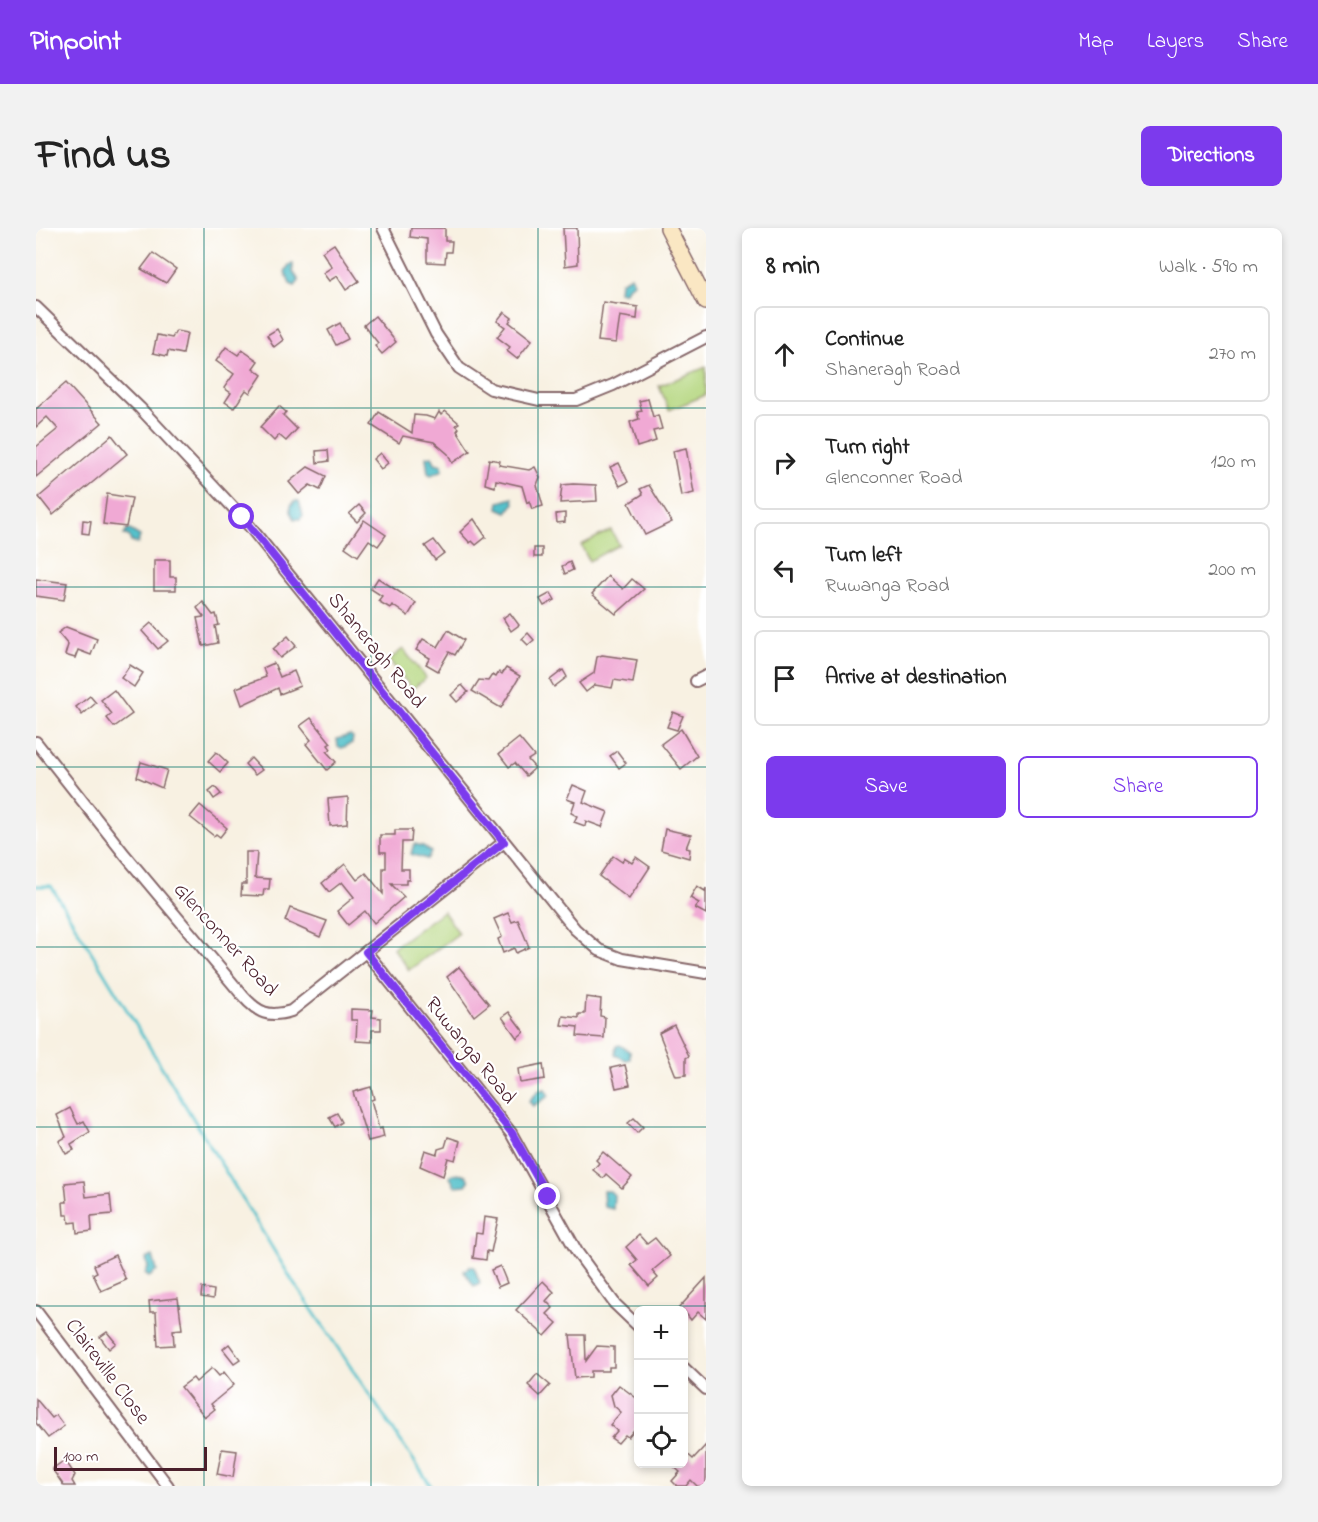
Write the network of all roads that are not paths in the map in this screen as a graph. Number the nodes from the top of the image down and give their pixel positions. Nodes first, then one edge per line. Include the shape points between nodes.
1 (383, 228) edge
2 (668, 228) edge
3 (706, 302) edge
4 (36, 307) edge
5 (706, 337) edge
6 (36, 742) edge
7 (504, 842) junction
8 (366, 952) junction
9 (706, 973) edge
10 (36, 1311) edge
11 (634, 1321) edge
12 (688, 1372) edge
13 (706, 1389) edge
14 (168, 1486) edge

1 - 5 street via 436,334 459,368 491,389 539,400 576,400
2 - 3 street
4 - 7 street, Shaneragh Road via 140,408 242,517
6 - 8 street, Glenconner Road via 125,855 243,996 263,1014 275,1016 291,1011
7 - 8 street, Glenconner Road
7 - 9 street, Shaneragh Road via 575,928 599,950 622,959
8 - 11 street, Ruwanga Road via 512,1133 578,1252 615,1304
10 - 14 street, Claireville Close
12 - 13 street

